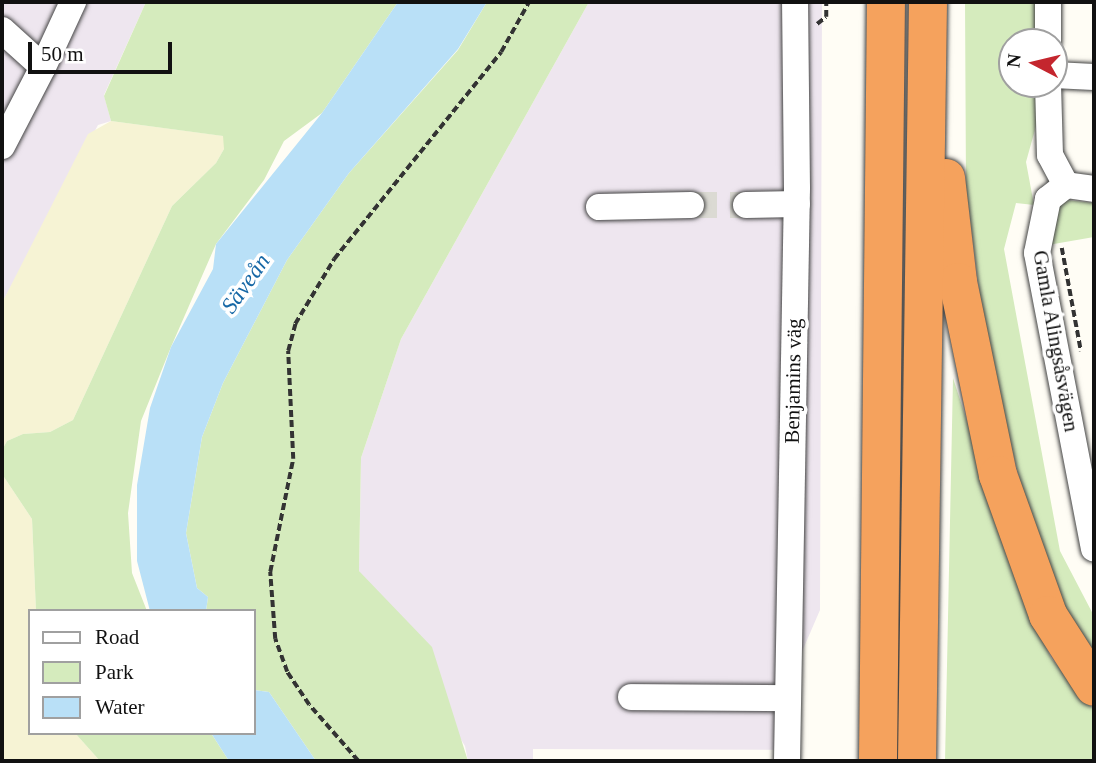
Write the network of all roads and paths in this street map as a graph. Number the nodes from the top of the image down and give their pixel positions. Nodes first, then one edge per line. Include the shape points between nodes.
1 (73, 2) edge
2 (529, 2) edge
3 (795, 2) edge
4 (886, 2) edge
5 (928, 2) edge
6 (1048, 2) edge
7 (1048, 28) edge
8 (2, 30) edge
9 (928, 51) junction
10 (43, 67) junction
11 (1068, 76) edge
12 (1094, 77) edge
13 (1049, 98) edge
14 (3, 140) edge
15 (1066, 185) junction
16 (1094, 189) edge
17 (797, 204) junction
18 (691, 205) tunnel mouth
19 (746, 205) tunnel mouth
20 (599, 207) dead end
21 (1061, 243) dead end
22 (1083, 364) dead end
23 (1094, 549) edge
24 (1094, 687) edge
25 (631, 697) dead end
26 (788, 698) junction
27 (358, 761) edge
28 (786, 761) edge
29 (878, 761) edge
30 (917, 761) edge

1 - 10 street
2 - 27 path via 501,52 334,260 295,324 288,351 293,459 270,572 275,639 287,672 309,705
3 - 17 street, Benjamins väg
4 - 29 highway
5 - 9 highway
6 - 7 street
8 - 10 street
9 - 24 highway via 958,282 998,475 1048,615
9 - 30 highway
10 - 14 street
11 - 12 street
13 - 15 street via 1051,155
15 - 16 street
15 - 23 street, Gamla Alingsåsvägen via 1048,199 1037,253
17 - 19 street
17 - 26 street, Benjamins väg
18 - 20 street
21 - 22 path
25 - 26 street
26 - 28 street, Benjamins väg

